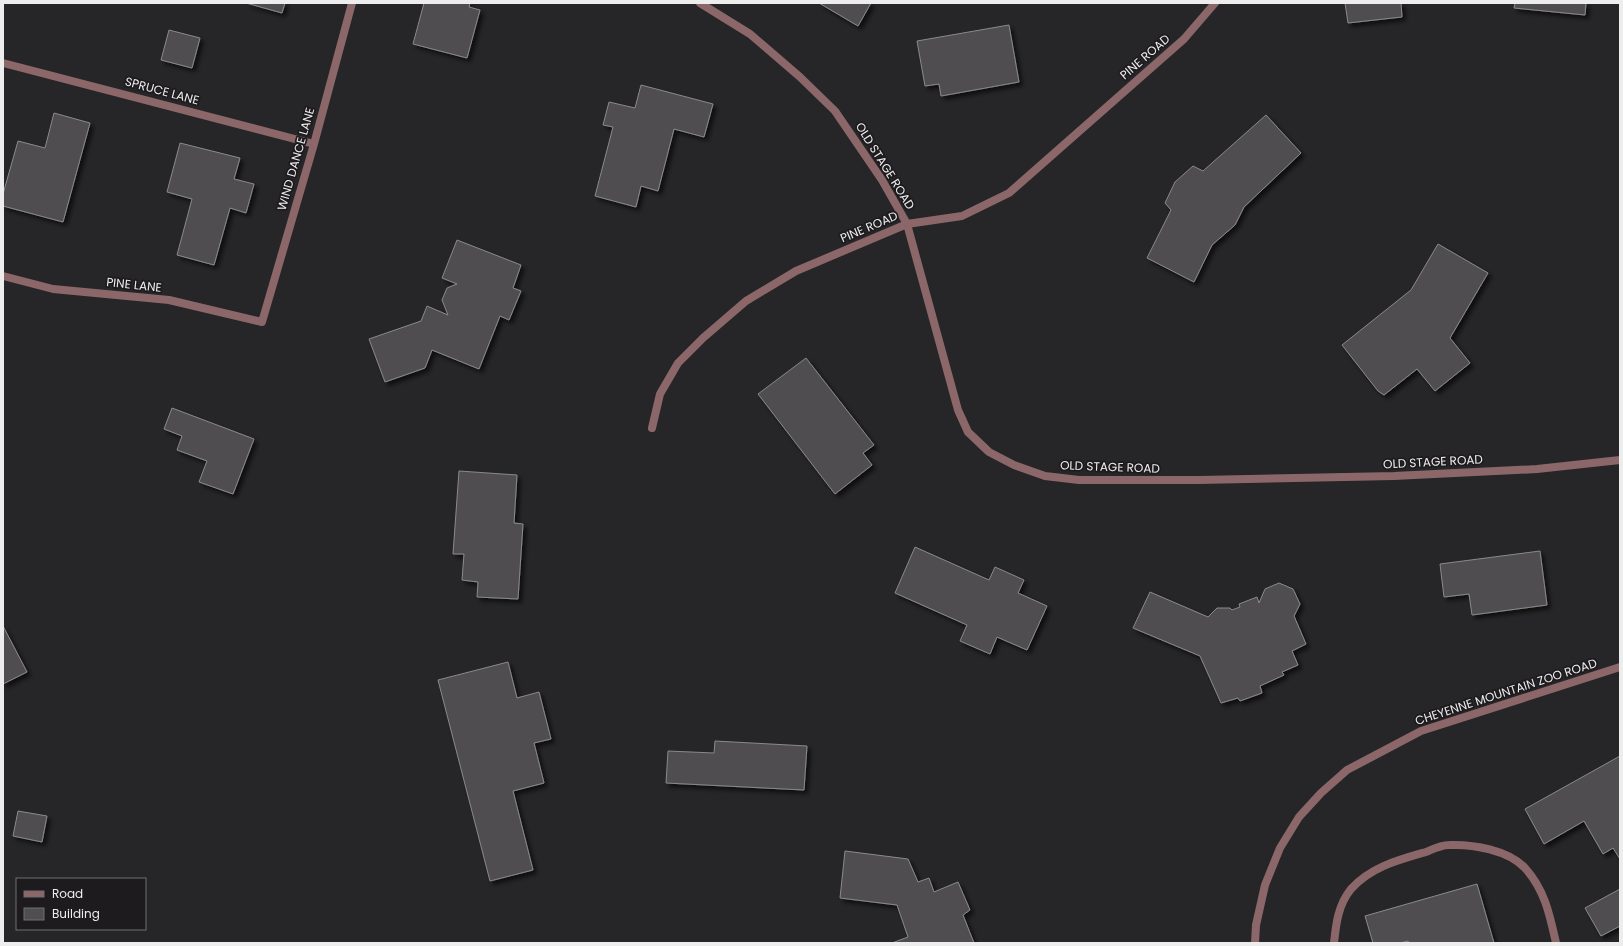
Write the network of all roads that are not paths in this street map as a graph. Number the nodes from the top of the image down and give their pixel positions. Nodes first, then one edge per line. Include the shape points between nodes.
1 (352, 3) edge
2 (700, 3) edge
3 (1215, 3) edge
4 (3, 63) edge
5 (314, 144) junction
6 (907, 224) junction
7 (3, 276) edge
8 (262, 322) joint
9 (652, 428) dead end
10 (1620, 460) edge
11 (1620, 667) edge
12 (1255, 943) edge
13 (1334, 943) edge
14 (1556, 943) edge

1 - 5 street, WIND DANCE LANE
2 - 6 street, OLD STAGE ROAD via 750,34 835,111 882,180
3 - 6 street, PINE ROAD via 1184,39 1009,193 962,216
4 - 5 street, SPRUCE LANE
5 - 8 street, WIND DANCE LANE
6 - 9 street, PINE ROAD via 796,271 746,301 678,363 660,394
6 - 10 street, OLD STAGE ROAD via 958,410 968,432 989,452 1014,465 1045,476 1128,481 1394,476 1537,469
7 - 8 street, PINE LANE via 53,288 169,300
11 - 12 street, CHEYENNE MOUNTAIN ZOO ROAD via 1421,731 1347,770 1321,792 1299,817 1280,848 1265,885
13 - 14 street via 1336,917 1351,890 1370,872 1393,861 1448,845 1476,846 1503,853 1525,868 1544,894

